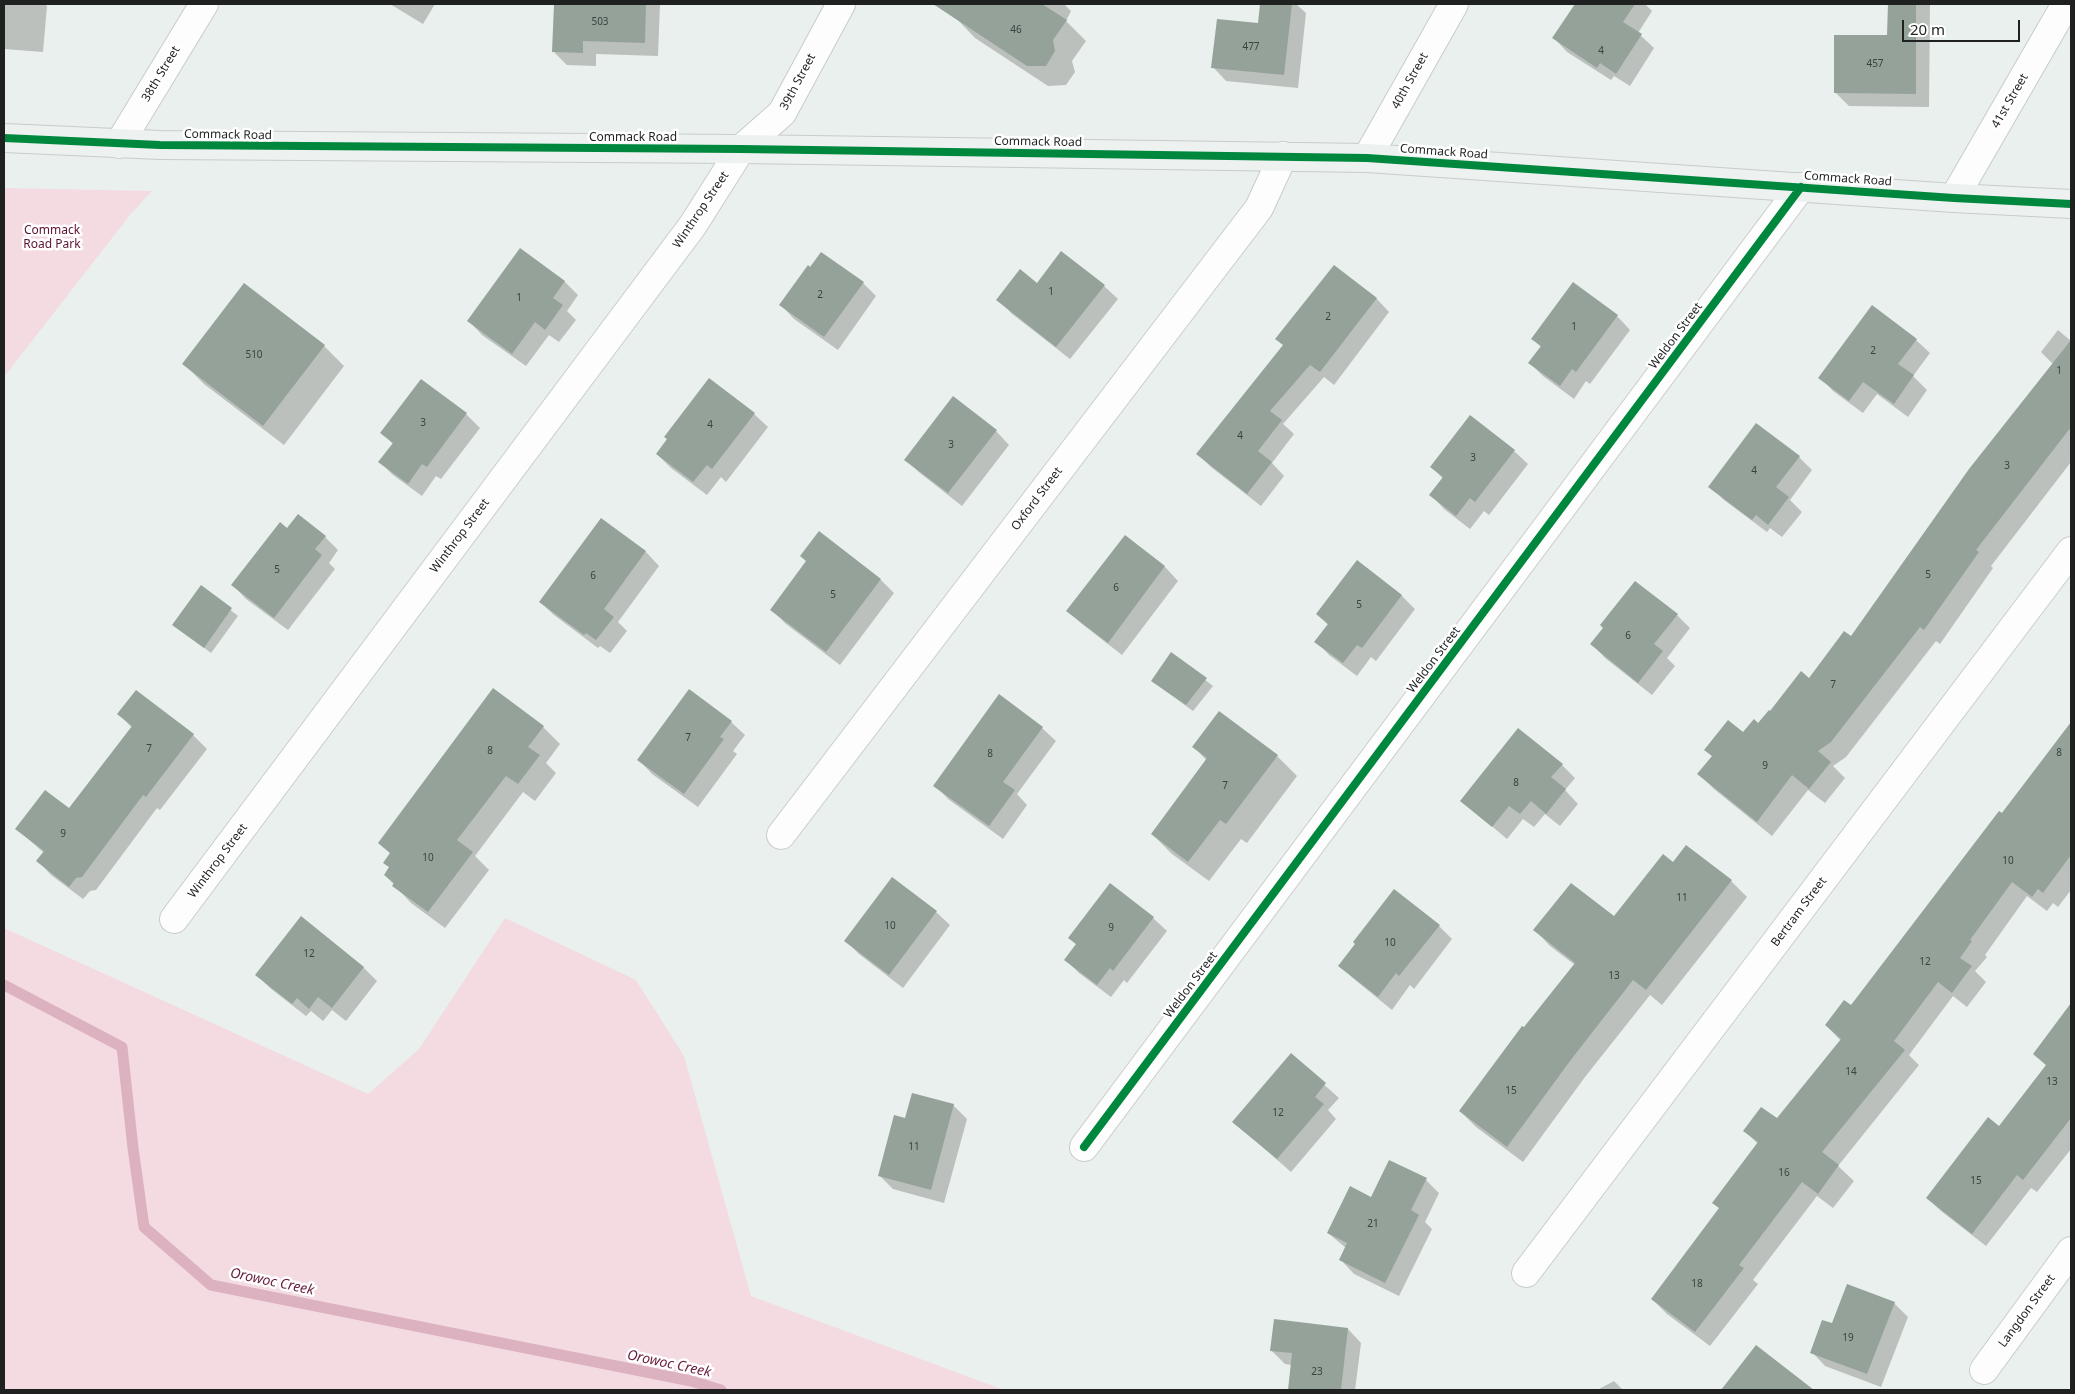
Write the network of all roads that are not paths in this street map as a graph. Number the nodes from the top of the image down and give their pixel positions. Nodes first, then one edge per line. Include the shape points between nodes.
1 (204, 4) edge
2 (841, 4) edge
3 (1454, 4) edge
4 (2066, 4) edge
5 (4, 138) edge
6 (119, 144) junction
7 (741, 149) junction
8 (1283, 156) junction
9 (1367, 158) junction
10 (1802, 187) junction
11 (1954, 198) junction
12 (2071, 204) edge
13 (2071, 551) edge
14 (2062, 583) edge
15 (781, 835) dead end
16 (174, 919) dead end
17 (1084, 1147) dead end
18 (2071, 1251) edge
19 (1526, 1273) dead end
20 (1984, 1370) dead end

1 - 6 street, 38th Street
2 - 7 street, 39th Street via 782,113
3 - 9 street, 40th Street
4 - 11 street, 41st Street
5 - 6 street, Commack Road
6 - 7 street, Commack Road
7 - 8 street, Commack Road
7 - 16 street, Winthrop Street via 693,225
8 - 9 street, Commack Road
8 - 15 street, Oxford Street via 1259,208
9 - 10 street, Commack Road
10 - 11 street, Commack Road
10 - 17 street, Weldon Street
11 - 12 street, Commack Road
13 - 14 street, Bertram Street
14 - 19 street, Bertram Street
18 - 20 street, Langdon Street

